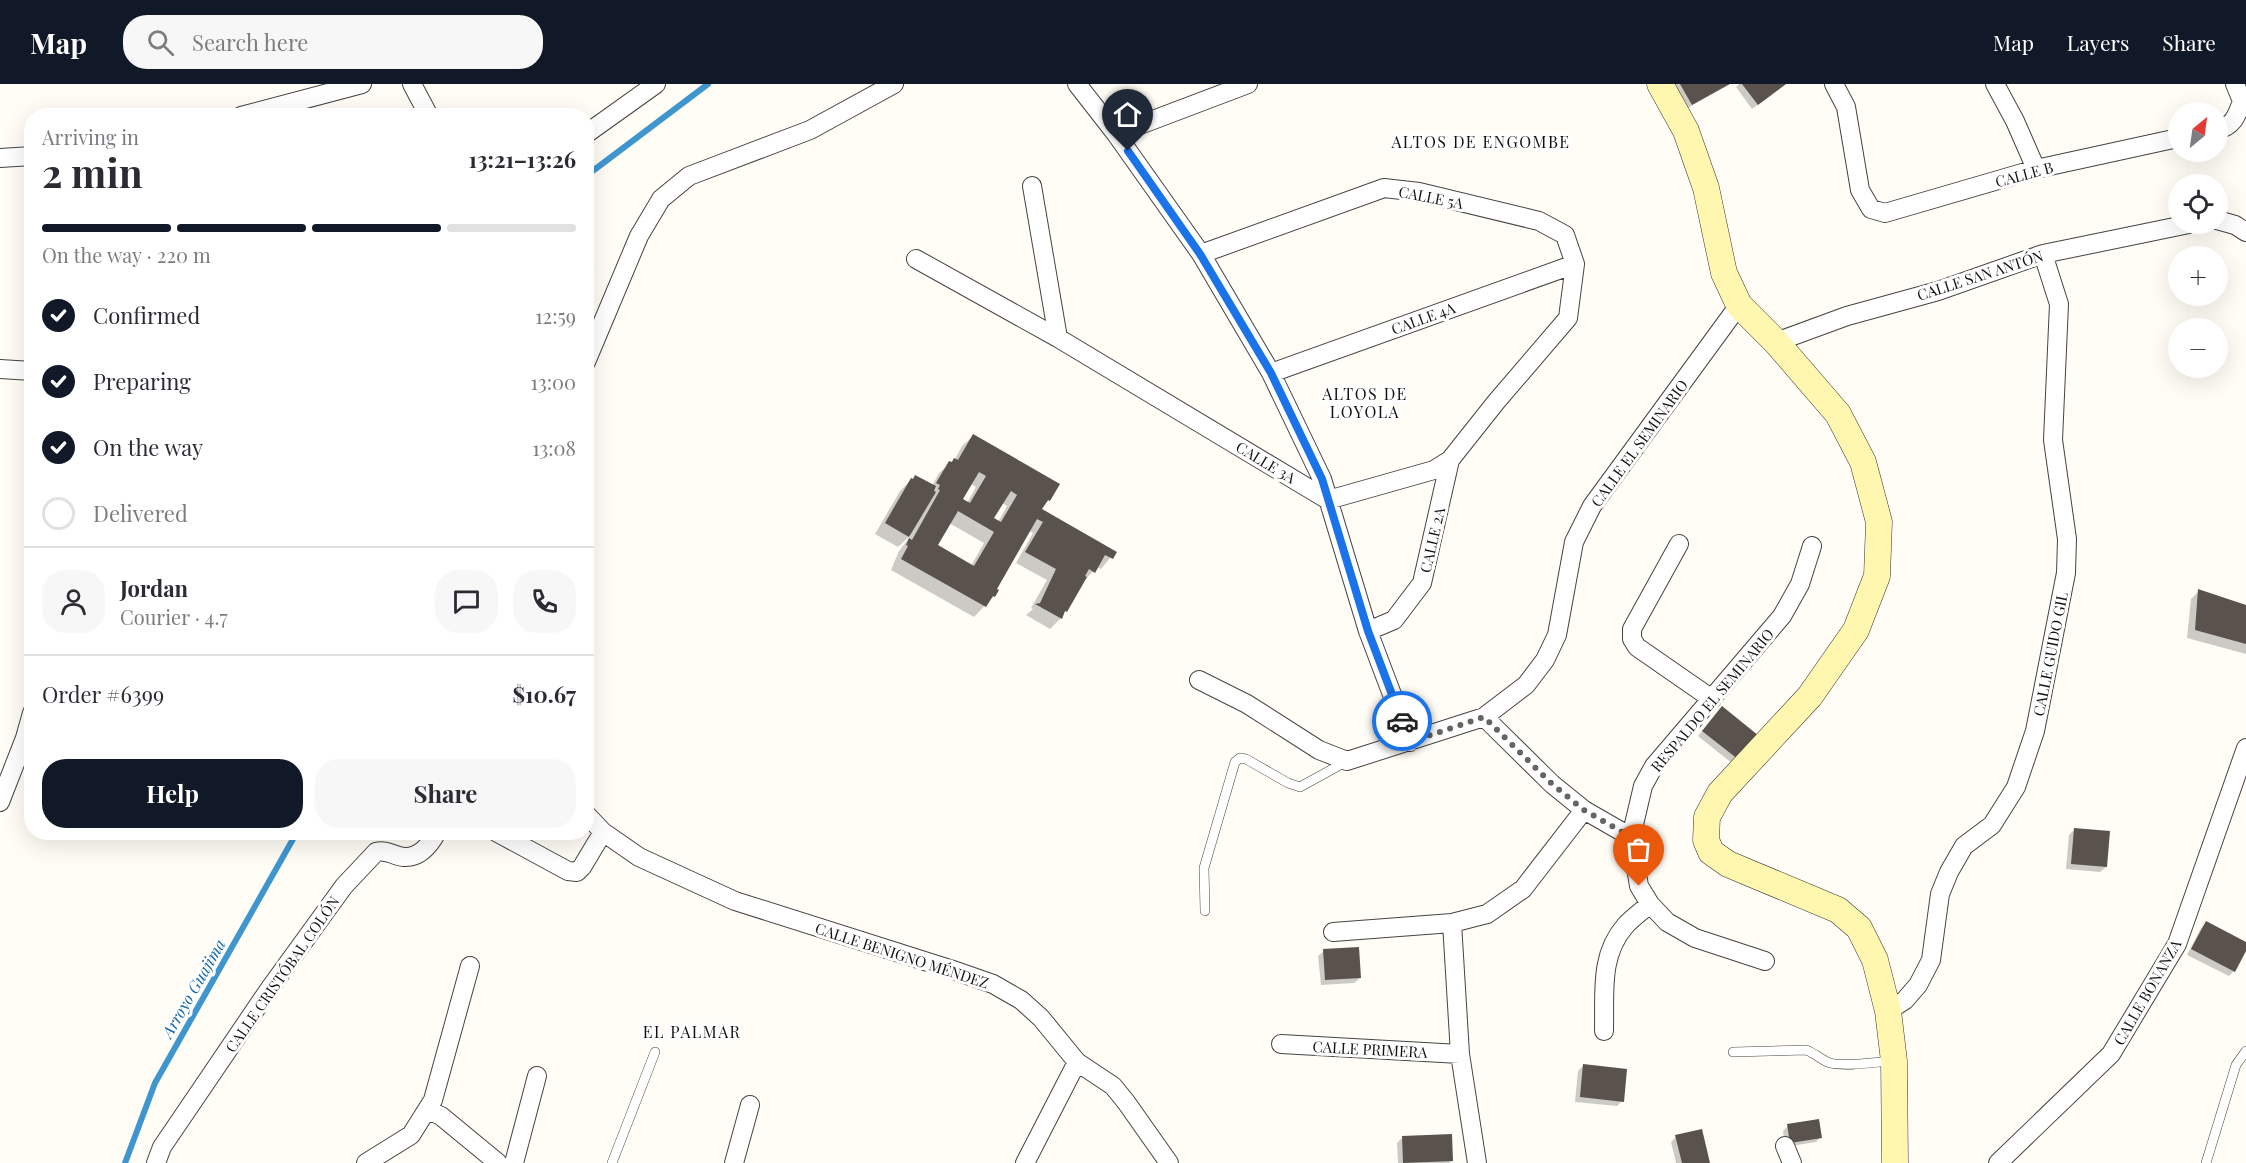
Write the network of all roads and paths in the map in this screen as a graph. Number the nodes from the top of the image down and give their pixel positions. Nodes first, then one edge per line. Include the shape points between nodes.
1 (362, 84) edge
2 (412, 84) edge
3 (656, 84) edge
4 (894, 84) edge
5 (1077, 84) edge
6 (1248, 84) edge
7 (1660, 84) edge
8 (1834, 84) edge
9 (1995, 84) edge
10 (2235, 84) edge
11 (271, 108) edge
12 (425, 108) edge
13 (2228, 125) edge
14 (594, 128) edge
15 (1116, 134) junction
16 (2168, 140) edge
17 (24, 157) edge
18 (0, 159) edge
19 (2036, 169) junction
20 (1032, 186) dead end
21 (2228, 223) edge
22 (2168, 228) edge
23 (2246, 232) edge
24 (1200, 254) junction
25 (2043, 254) junction
26 (916, 259) dead end
27 (1575, 264) junction
28 (1739, 305) junction
29 (1058, 338) junction
30 (1776, 342) junction
31 (594, 343) edge
32 (0, 369) edge
33 (24, 370) edge
34 (1271, 373) junction
35 (1450, 460) junction
36 (1328, 500) junction
37 (1679, 544) dead end
38 (1812, 546) dead end
39 (1368, 631) junction
40 (1199, 680) dead end
41 (1712, 699) junction
42 (1484, 717) junction
43 (24, 741) edge
44 (1410, 742) junction
45 (2246, 748) edge
46 (1347, 761) junction
47 (0, 802) edge
48 (1584, 810) junction
49 (594, 822) edge
50 (603, 832) junction
51 (1631, 837) junction
52 (433, 840) edge
53 (511, 840) edge
54 (1650, 904) junction
55 (1205, 910) dead end
56 (1452, 923) junction
57 (1333, 932) dead end
58 (1765, 962) dead end
59 (470, 966) dead end
60 (1888, 1011) junction
61 (1604, 1030) dead end
62 (1281, 1044) dead end
63 (2246, 1051) edge
64 (655, 1052) dead end
65 (1733, 1052) dead end
66 (1460, 1054) junction
67 (1894, 1061) junction
68 (1077, 1062) junction
69 (537, 1076) dead end
70 (750, 1105) dead end
71 (428, 1110) junction
72 (156, 1163) edge
73 (366, 1163) edge
74 (498, 1163) edge
75 (514, 1163) edge
76 (612, 1163) edge
77 (734, 1163) edge
78 (1025, 1163) edge
79 (1169, 1163) edge
80 (1477, 1163) edge
81 (1894, 1163) edge
82 (1998, 1163) edge
83 (2205, 1163) edge

1 - 11 street
2 - 12 street
3 - 14 street
4 - 31 street via 810,130 689,176 661,199 639,236
5 - 15 street
6 - 15 street
7 - 28 street via 1686,131 1706,188 1724,273
8 - 19 street, CALLE B via 1846,107 1860,190 1871,209 1885,213
9 - 19 street
10 - 13 street via 2242,101 2237,116
15 - 24 street
16 - 19 street, CALLE B
17 - 18 street
20 - 29 street
21 - 23 street
22 - 25 street, CALLE SAN ANTÓN
24 - 27 street, CALLE 5A via 1384,188 1419,192 1539,221 1565,235
24 - 34 street
25 - 30 street, CALLE SAN ANTÓN
25 - 60 street, CALLE GUIDO GIL via 2059,304 2053,440 2067,539 2066,573 2035,731 2016,787 1992,825 1964,846 1949,872 1940,894 1931,960 1918,985
26 - 29 street, CALLE 3A
27 - 34 street, CALLE 4A
27 - 35 street via 1568,318
28 - 30 street
28 - 42 street, CALLE EL SEMINARIO via 1592,506 1574,542 1557,635 1545,660 1526,685
29 - 36 street, CALLE 3A
30 - 60 street via 1838,414 1863,462 1879,522 1877,576 1856,630 1810,696 1720,793 1707,817 1706,840 1711,852 1728,864 1838,910 1859,928 1875,960
32 - 33 street
34 - 36 street via 1322,479
35 - 36 street via 1434,470
35 - 39 street, CALLE 2A via 1422,583 1394,620
36 - 39 street
37 - 41 street via 1632,629 1632,639 1637,647
38 - 41 street, RESPALDO EL SEMINARIO via 1800,584 1782,616
39 - 44 street
40 - 46 street via 1319,750
41 - 51 street, RESPALDO EL SEMINARIO via 1654,766 1643,786
42 - 44 street, CALLE EL SEMINARIO
42 - 48 street
43 - 47 street
44 - 46 street, CALLE EL SEMINARIO
45 - 82 street, CALLE BONANZA via 2177,944 2111,1054
46 - 55 lane via 1300,787 1246,759 1235,762 1204,868
48 - 51 street
48 - 56 street via 1523,889 1487,914
49 - 50 street, CALLE BENIGNO MÉNDEZ
50 - 53 street via 577,872 568,871
50 - 68 street, CALLE BENIGNO MÉNDEZ via 639,857 735,901 993,984 1021,1000 1041,1018
51 - 54 street, RESPALDO EL SEMINARIO via 1639,886
52 - 72 street, CALLE CRISTÓBAL COLÓN via 419,854 404,857 383,850 376,852 344,886 173,1130
54 - 58 street, RESPALDO EL SEMINARIO via 1667,922 1695,938
54 - 61 street via 1625,926 1605,963
56 - 57 street
56 - 66 street
59 - 71 street
60 - 67 street
62 - 66 street, CALLE PRIMERA
63 - 83 lane via 2236,1065
64 - 76 lane
65 - 67 lane via 1806,1050 1834,1064
66 - 80 street
67 - 81 street
68 - 78 street
68 - 79 street, CALLE BENIGNO MÉNDEZ via 1113,1086
69 - 75 street
70 - 77 street
71 - 73 street via 411,1135
71 - 74 street via 441,1116

